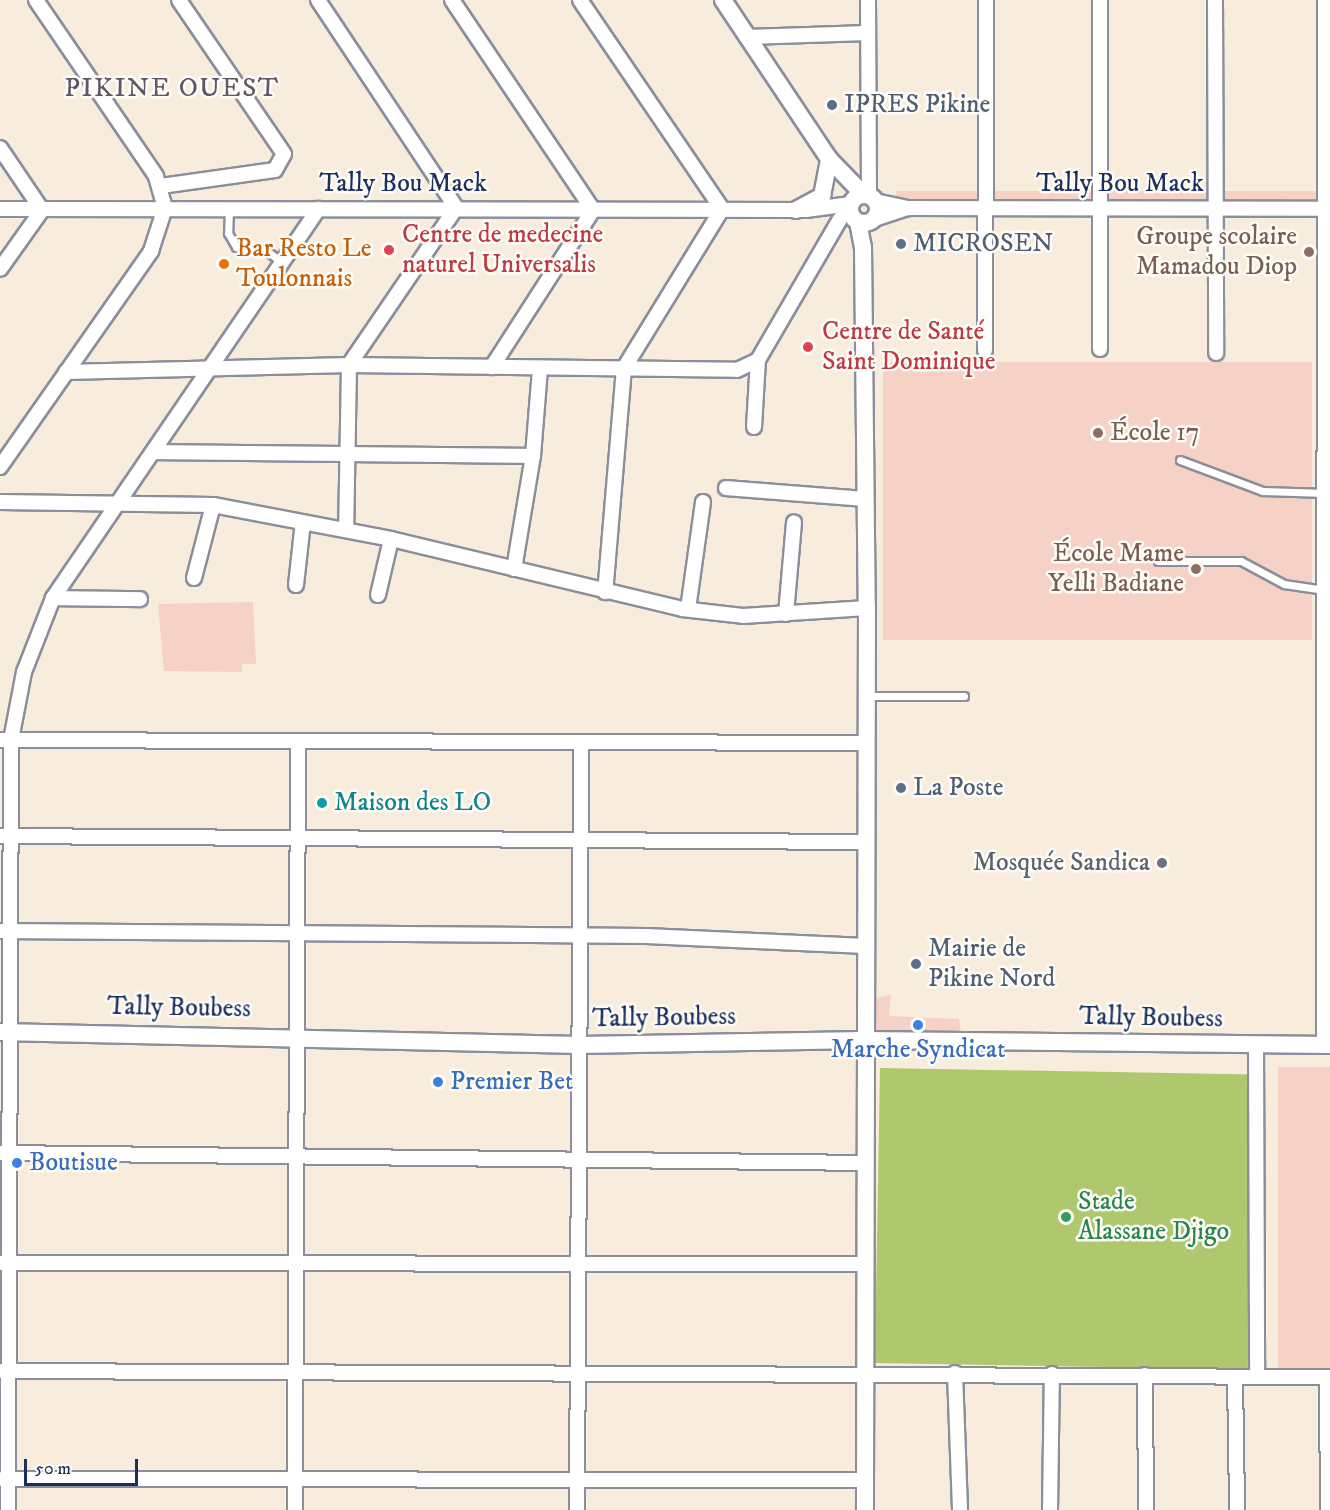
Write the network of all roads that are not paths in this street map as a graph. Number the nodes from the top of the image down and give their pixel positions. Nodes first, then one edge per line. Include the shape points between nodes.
1 (36, 0) edge
2 (179, 0) edge
3 (318, 0) edge
4 (452, 0) edge
5 (580, 0) edge
6 (723, 0) edge
7 (868, 0) edge
8 (986, 0) edge
9 (1100, 0) edge
10 (1215, 0) edge
11 (1325, 0) edge
12 (868, 33) junction
13 (747, 37) junction
14 (0, 148) edge
15 (832, 162) junction
16 (161, 186) junction
17 (165, 208) junction
18 (229, 208) junction
19 (318, 208) junction
20 (456, 208) junction
21 (722, 208) junction
22 (986, 208) junction
23 (1101, 208) junction
24 (0, 209) edge
25 (1215, 209) junction
26 (1328, 209) edge
27 (42, 210) junction
28 (593, 210) junction
29 (801, 210) junction
30 (861, 210) junction
31 (282, 262) junction
32 (0, 269) edge
33 (1100, 349) dead end
34 (985, 350) dead end
35 (1216, 354) dead end
36 (758, 360) junction
37 (349, 365) junction
38 (212, 366) junction
39 (492, 367) junction
40 (624, 368) junction
41 (540, 369) junction
42 (66, 372) junction
43 (754, 427) dead end
44 (154, 452) junction
45 (348, 456) junction
46 (533, 456) junction
47 (1180, 460) dead end
48 (0, 467) edge
49 (726, 488) dead end
50 (1327, 497) edge
51 (866, 499) junction
52 (123, 500) junction
53 (0, 502) edge
54 (703, 502) dead end
55 (213, 505) junction
56 (303, 522) junction
57 (794, 522) dead end
58 (346, 530) junction
59 (391, 539) junction
60 (1158, 561) dead end
61 (514, 569) junction
62 (194, 578) dead end
63 (296, 585) dead end
64 (1325, 590) junction
65 (605, 592) junction
66 (378, 595) dead end
67 (53, 598) junction
68 (140, 599) dead end
69 (867, 608) junction
70 (688, 609) junction
71 (786, 614) junction
72 (866, 696) junction
73 (964, 696) dead end
74 (5, 740) edge
75 (298, 741) junction
76 (581, 742) junction
77 (866, 743) junction
78 (1327, 770) edge
79 (5, 836) edge
80 (297, 838) junction
81 (580, 840) junction
82 (866, 842) junction
83 (5, 931) edge
84 (296, 933) junction
85 (580, 935) junction
86 (866, 946) junction
87 (5, 1032) edge
88 (296, 1035) junction
89 (863, 1040) junction
90 (1256, 1044) junction
91 (580, 1045) junction
92 (1327, 1045) edge
93 (5, 1153) edge
94 (295, 1156) junction
95 (579, 1159) junction
96 (865, 1162) junction
97 (5, 1263) edge
98 (294, 1263) junction
99 (578, 1264) junction
100 (865, 1264) junction
101 (4, 1371) edge
102 (294, 1372) junction
103 (955, 1373) junction
104 (577, 1374) junction
105 (1052, 1374) junction
106 (865, 1375) junction
107 (1145, 1375) junction
108 (1235, 1377) junction
109 (1257, 1377) junction
110 (1328, 1377) edge
111 (4, 1479) edge
112 (295, 1479) junction
113 (577, 1480) junction
114 (864, 1480) junction
115 (8, 1510) edge
116 (295, 1510) edge
117 (577, 1510) edge
118 (864, 1510) edge
119 (960, 1510) edge
120 (1050, 1510) edge
121 (1146, 1510) edge
122 (1237, 1510) edge
123 (1328, 1510) edge

1 - 16 street
2 - 16 street via 284,154 275,170
3 - 20 street
4 - 28 street
5 - 21 street
6 - 13 street
7 - 12 street
8 - 22 street
9 - 23 street
10 - 25 street
11 - 26 street
12 - 13 street
12 - 30 street
13 - 15 street
14 - 27 street
15 - 29 street via 822,196
15 - 30 street
16 - 17 street
17 - 18 street, Tally Bou Mack
17 - 27 street, Tally Bou Mack
17 - 42 street via 151,251
18 - 19 street, Tally Bou Mack
18 - 31 lane via 230,241 236,247 267,251
19 - 20 street, Tally Bou Mack
19 - 31 street
20 - 28 street, Tally Bou Mack
20 - 37 street
21 - 28 street, Tally Bou Mack
21 - 29 street, Tally Bou Mack
21 - 40 street
22 - 23 street, Tally Bou Mack
22 - 30 street, Tally Bou Mack
22 - 34 street
23 - 25 street, Tally Bou Mack
23 - 33 street
24 - 27 street, Tally Bou Mack
25 - 26 street, Tally Bou Mack
25 - 35 street
26 - 50 street
27 - 32 street
28 - 39 street
29 - 30 street, Tally Bou Mack
30 - 36 street
30 - 51 street
31 - 38 street
36 - 40 street via 737,370
36 - 43 street
37 - 38 street
37 - 39 street
37 - 45 street
38 - 42 street
38 - 44 street
39 - 41 street
40 - 41 street
40 - 65 street
41 - 46 street
42 - 48 street
44 - 45 street
44 - 52 street
45 - 46 street
45 - 58 street
46 - 61 street
47 - 50 lane via 1263,491
49 - 51 street
50 - 64 street
51 - 69 street
52 - 53 street
52 - 55 street
52 - 67 street
54 - 70 street
55 - 56 street
55 - 62 street
56 - 58 street
56 - 63 street
57 - 71 street
58 - 59 street
59 - 61 street
59 - 66 street
60 - 64 lane via 1241,561 1284,584
61 - 65 street
64 - 78 street
65 - 70 street
67 - 68 street
67 - 74 street via 24,672
69 - 71 street
69 - 72 street
70 - 71 street via 743,616
72 - 73 lane
72 - 77 street
74 - 75 street
74 - 79 street
75 - 76 street
75 - 80 street
76 - 77 street
76 - 81 street
77 - 82 street
78 - 92 street
79 - 80 street
79 - 83 street
80 - 81 street
80 - 84 street
81 - 82 street
81 - 85 street
82 - 86 street
83 - 84 street
83 - 87 street
84 - 85 street
84 - 88 street
85 - 86 street
85 - 91 street
86 - 89 street
87 - 88 street, Tally Boubess
87 - 93 street
88 - 91 street, Tally Boubess
88 - 94 street
89 - 90 street, Tally Boubess
89 - 91 street, Tally Boubess
89 - 96 street
90 - 92 street, Tally Boubess
90 - 109 street
91 - 95 street
93 - 94 street
93 - 97 street
94 - 95 street
94 - 98 street
95 - 96 street
95 - 99 street
96 - 100 street
97 - 98 street
97 - 101 street
98 - 99 street
98 - 102 street
99 - 100 street
99 - 104 street
100 - 106 street
101 - 102 street
101 - 111 street
102 - 104 street
102 - 112 street
103 - 105 street
103 - 106 street
103 - 119 street
104 - 106 street
104 - 113 street
105 - 107 street
105 - 120 street
106 - 114 street
107 - 108 street
107 - 121 street
108 - 109 street
108 - 122 street
109 - 110 street
110 - 123 street
111 - 112 street
111 - 115 street
112 - 113 street
112 - 116 street
113 - 114 street
113 - 117 street
114 - 118 street

